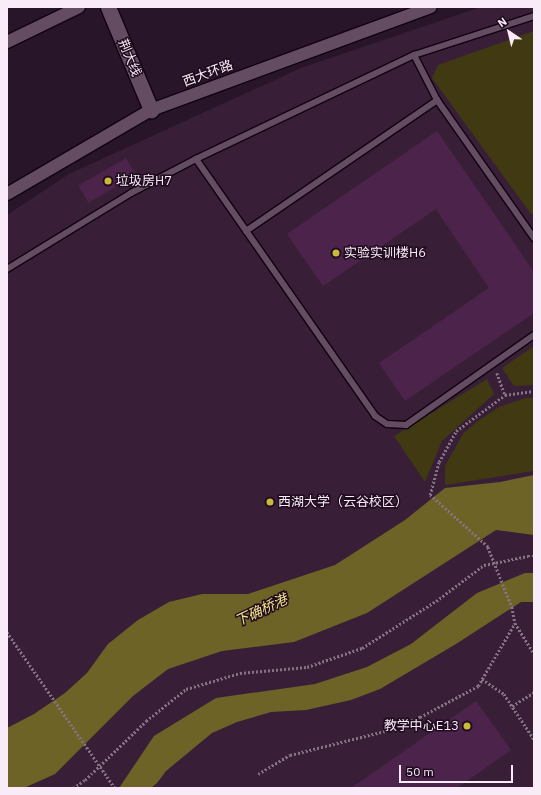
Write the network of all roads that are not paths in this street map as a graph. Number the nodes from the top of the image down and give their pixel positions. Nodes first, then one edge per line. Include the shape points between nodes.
1 (79, 7) edge
2 (108, 7) edge
3 (431, 7) edge
4 (534, 16) edge
5 (7, 42) edge
6 (414, 55) junction
7 (437, 100) junction
8 (151, 110) junction
9 (196, 159) junction
10 (7, 194) edge
11 (534, 226) edge
12 (527, 228) junction
13 (246, 231) junction
14 (534, 238) edge
15 (7, 269) edge
16 (534, 335) edge

1 - 5 street
2 - 8 street, 荆大线
3 - 8 street, 西大环路
4 - 6 lane
6 - 7 lane
6 - 9 lane
7 - 12 lane
7 - 13 lane
8 - 10 street, 西大环路
9 - 13 lane
9 - 15 lane via 132,193
11 - 12 lane
12 - 14 lane
13 - 16 lane via 375,416 387,424 406,425

